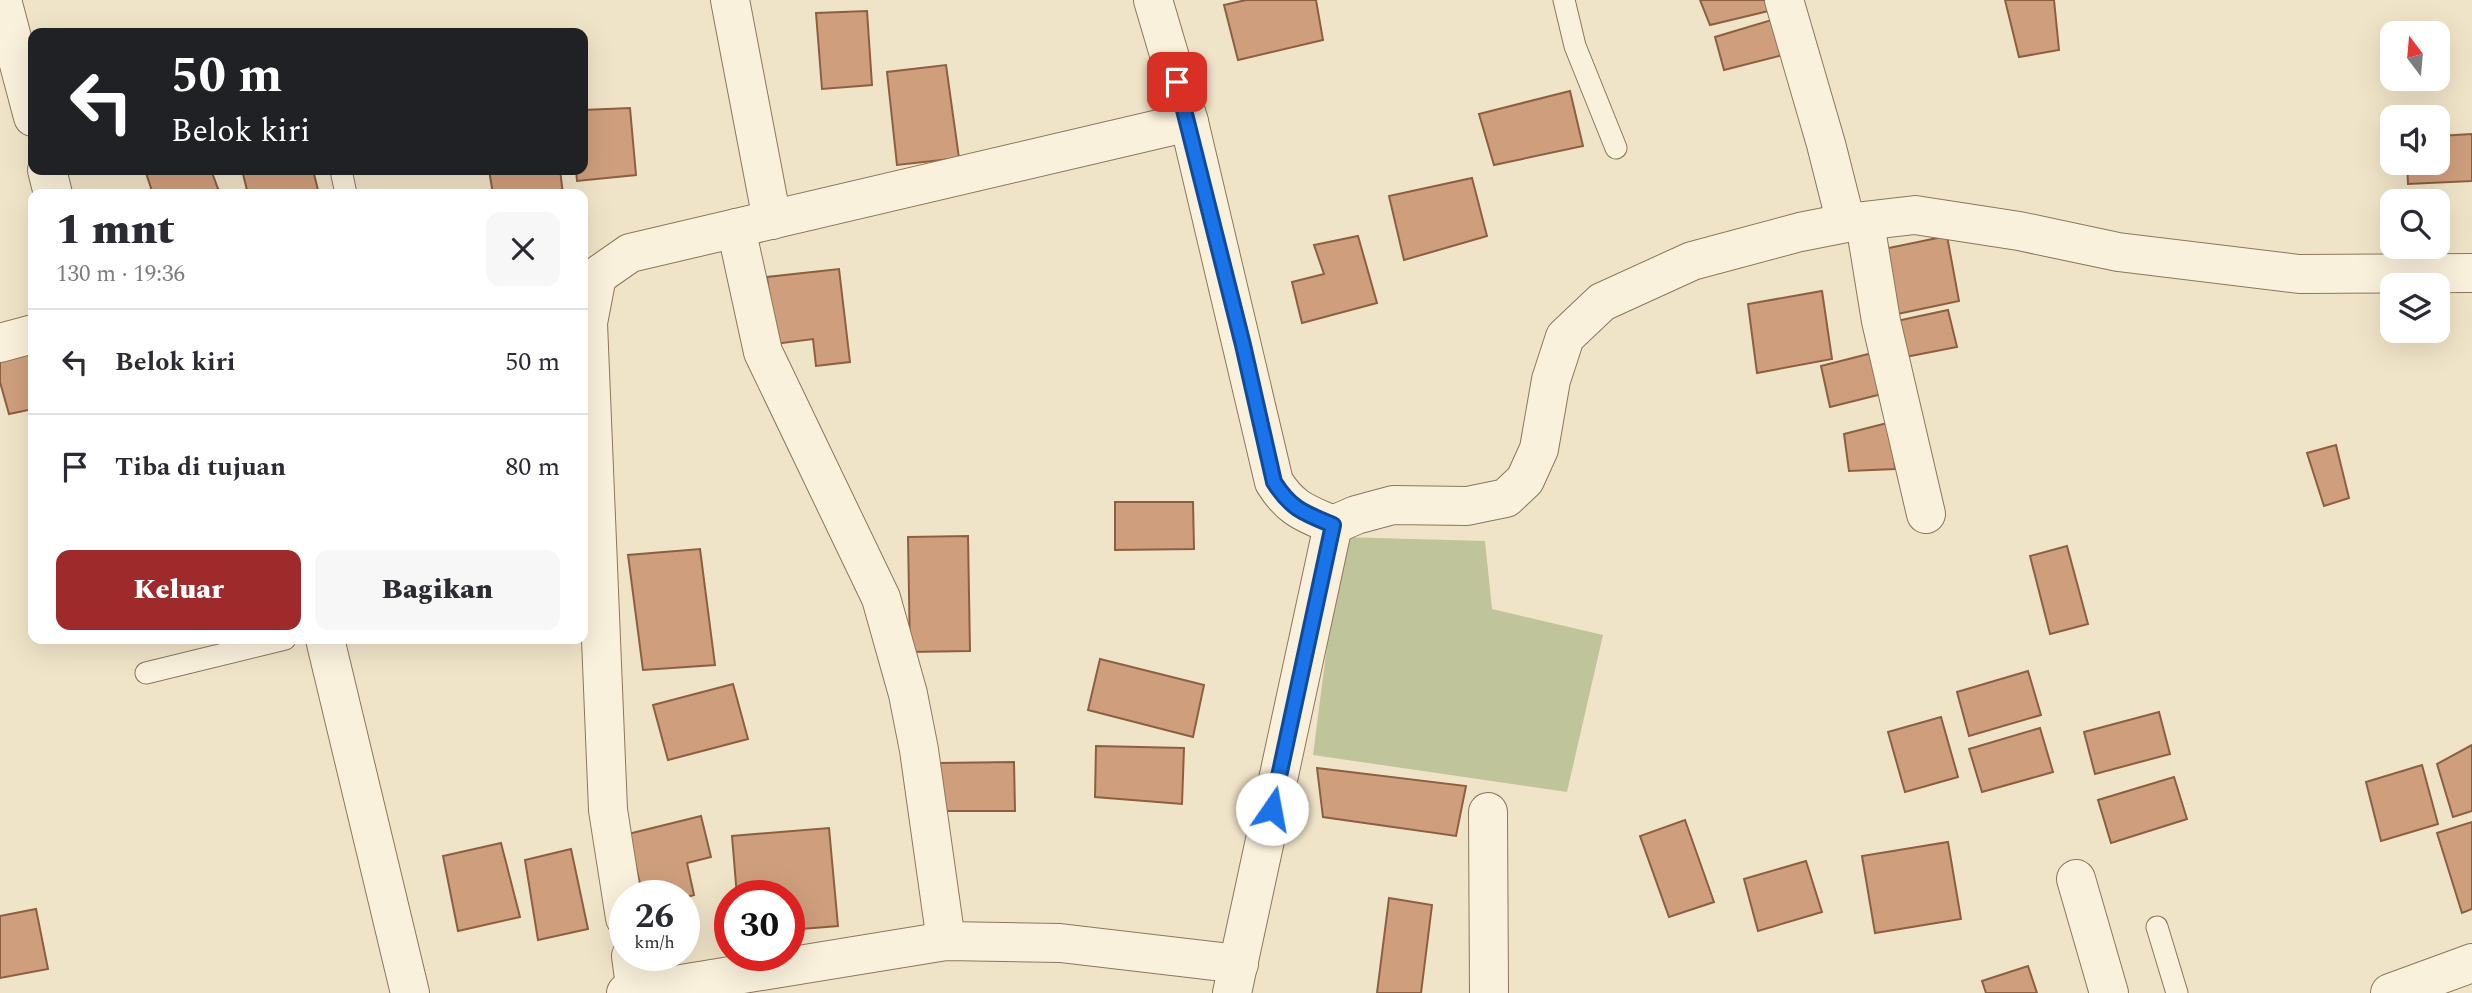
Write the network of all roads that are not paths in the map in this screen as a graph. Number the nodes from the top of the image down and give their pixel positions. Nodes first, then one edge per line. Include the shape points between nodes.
1 (2, 0) edge
2 (730, 0) edge
3 (1153, 0) edge
4 (1564, 0) edge
5 (1784, 0) edge
6 (28, 98) edge
7 (1189, 122) junction
8 (1616, 148) dead end
9 (1856, 223) junction
10 (754, 224) junction
11 (2472, 273) edge
12 (590, 277) edge
13 (28, 336) edge
14 (0, 344) edge
15 (1926, 514) dead end
16 (1333, 525) junction
17 (265, 644) edge
18 (326, 644) edge
19 (146, 673) dead end
20 (1489, 812) dead end
21 (2076, 878) dead end
22 (619, 880) edge
23 (2157, 926) dead end
24 (946, 941) junction
25 (2472, 963) edge
26 (1235, 979) edge
27 (632, 983) edge
28 (410, 993) edge
29 (1489, 993) edge
30 (2109, 993) edge
31 (2177, 993) edge
32 (2390, 993) edge

1 - 6 street
2 - 10 street
3 - 7 street
4 - 8 lane via 1576,46
5 - 9 street via 1826,144
7 - 10 street
7 - 16 street via 1274,482 1298,510
9 - 11 street via 1915,215 2118,252 2299,274
9 - 15 street
9 - 16 street via 1800,232 1692,261 1602,302 1565,337 1551,380 1539,449 1525,480 1506,498 1467,506 1393,505
10 - 12 street via 630,253
10 - 24 street via 763,352 881,598 908,694
12 - 22 street via 607,810
13 - 14 street
16 - 26 street
17 - 19 lane
18 - 28 street
20 - 29 street
21 - 30 street
23 - 31 lane
24 - 26 street via 1060,943
24 - 27 street
25 - 32 street

